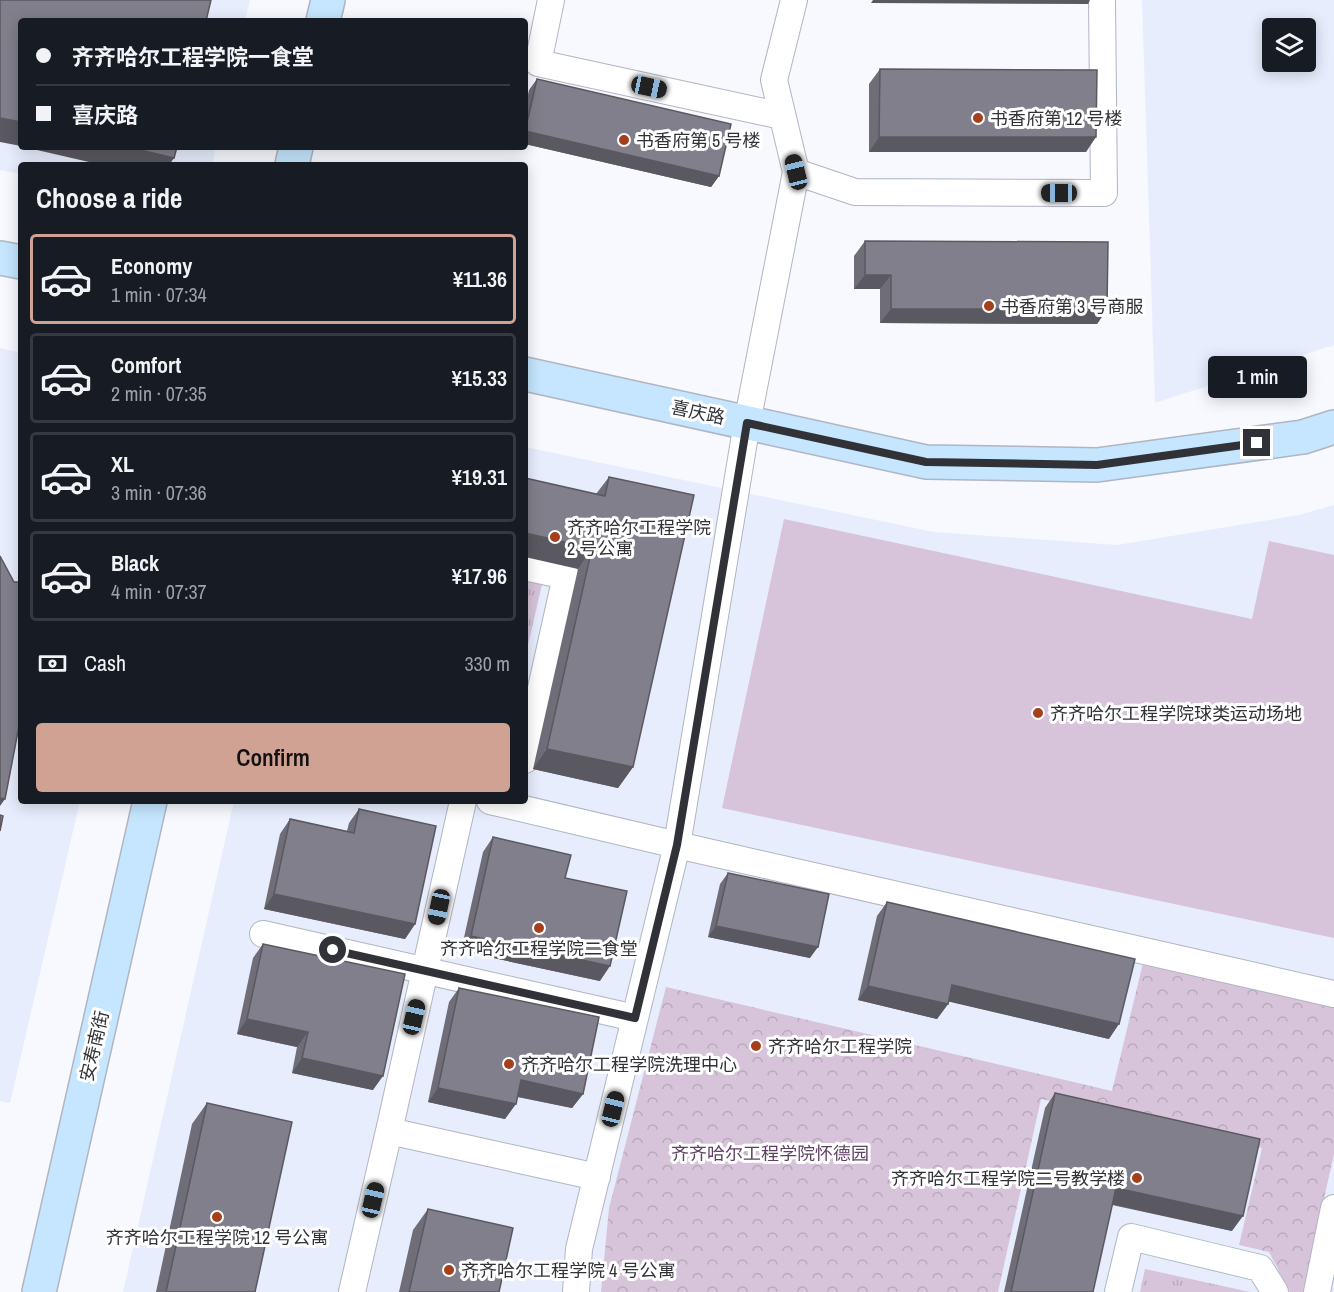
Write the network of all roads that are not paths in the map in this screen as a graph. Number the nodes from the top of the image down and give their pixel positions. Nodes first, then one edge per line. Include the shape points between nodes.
1 (328, 0) edge
2 (551, 0) edge
3 (794, 0) edge
4 (1102, 0) edge
5 (324, 18) edge
6 (782, 116) junction
7 (796, 172) junction
8 (0, 258) edge
9 (18, 261) edge
10 (528, 375) edge
11 (747, 423) junction
12 (1334, 427) edge
13 (528, 568) edge
14 (528, 747) edge
15 (149, 804) edge
16 (462, 804) edge
17 (511, 804) edge
18 (677, 845) junction
19 (263, 934) dead end
20 (425, 971) junction
21 (1334, 994) edge
22 (635, 1018) junction
23 (389, 1131) junction
24 (597, 1177) junction
25 (1334, 1208) edge
26 (39, 1292) edge
27 (352, 1292) edge
28 (576, 1292) edge
29 (1118, 1292) edge
30 (1275, 1292) edge
31 (1317, 1292) edge

1 - 5 main road
2 - 6 street via 538,63
3 - 6 street via 774,80
4 - 7 street via 1104,193 855,192
6 - 7 street
7 - 11 street
8 - 9 main road
10 - 11 main road, 喜庆路
11 - 12 main road, 喜庆路 via 926,462 1097,465 1303,437
11 - 18 street
13 - 14 street via 566,576
15 - 26 main road, 安寿南街
16 - 20 street
17 - 18 street
18 - 21 street
18 - 22 street
19 - 20 street
20 - 22 street
20 - 23 street
22 - 24 street
23 - 24 street
23 - 27 street
24 - 28 street via 579,1249
25 - 31 street
29 - 30 street via 1131,1237 1260,1268

